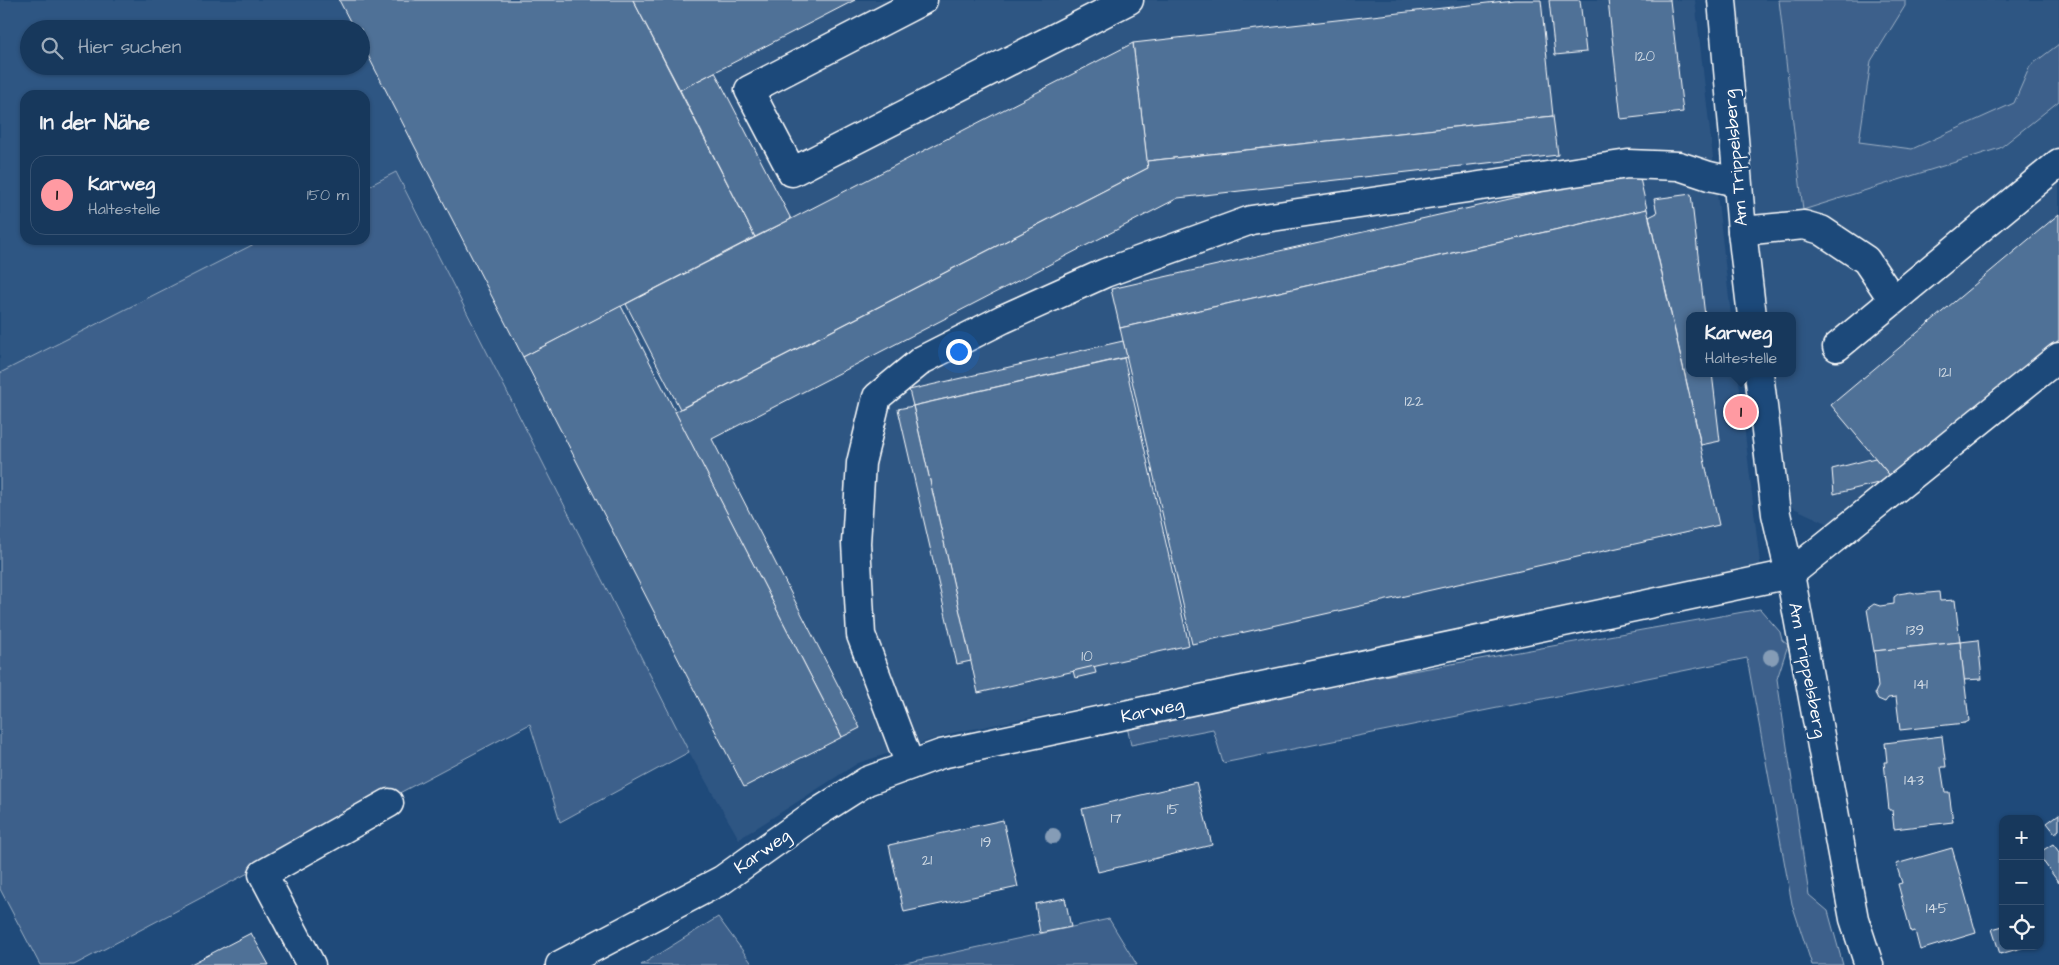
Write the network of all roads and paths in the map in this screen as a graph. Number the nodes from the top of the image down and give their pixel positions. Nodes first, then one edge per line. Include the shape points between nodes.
1 (922, 0) edge
2 (1129, 0) edge
3 (1722, 0) edge
4 (2059, 163) edge
5 (1737, 182) junction
6 (1742, 231) junction
7 (1893, 300) junction
8 (1752, 312) edge
9 (1836, 347) dead end
10 (2059, 357) edge
11 (1759, 377) edge
12 (1790, 574) junction
13 (910, 765) junction
14 (389, 803) dead end
15 (311, 965) edge
16 (560, 965) edge
17 (1869, 965) edge

1 - 2 street via 749,90 792,172
3 - 5 street, Am Trippelsberg
4 - 7 street
5 - 6 street, Am Trippelsberg
5 - 13 street via 1679,166 1628,164 1251,220 1105,273 922,360 877,397 861,463 856,543 861,635
6 - 7 street via 1804,225 1821,230 1866,260
6 - 8 street, Am Trippelsberg
7 - 9 street
10 - 12 street
11 - 12 street, Am Trippelsberg via 1776,514
12 - 13 street, Karweg via 941,754
12 - 17 street, Am Trippelsberg via 1854,919
13 - 16 street, Karweg via 867,781 722,880
14 - 15 street via 263,874

